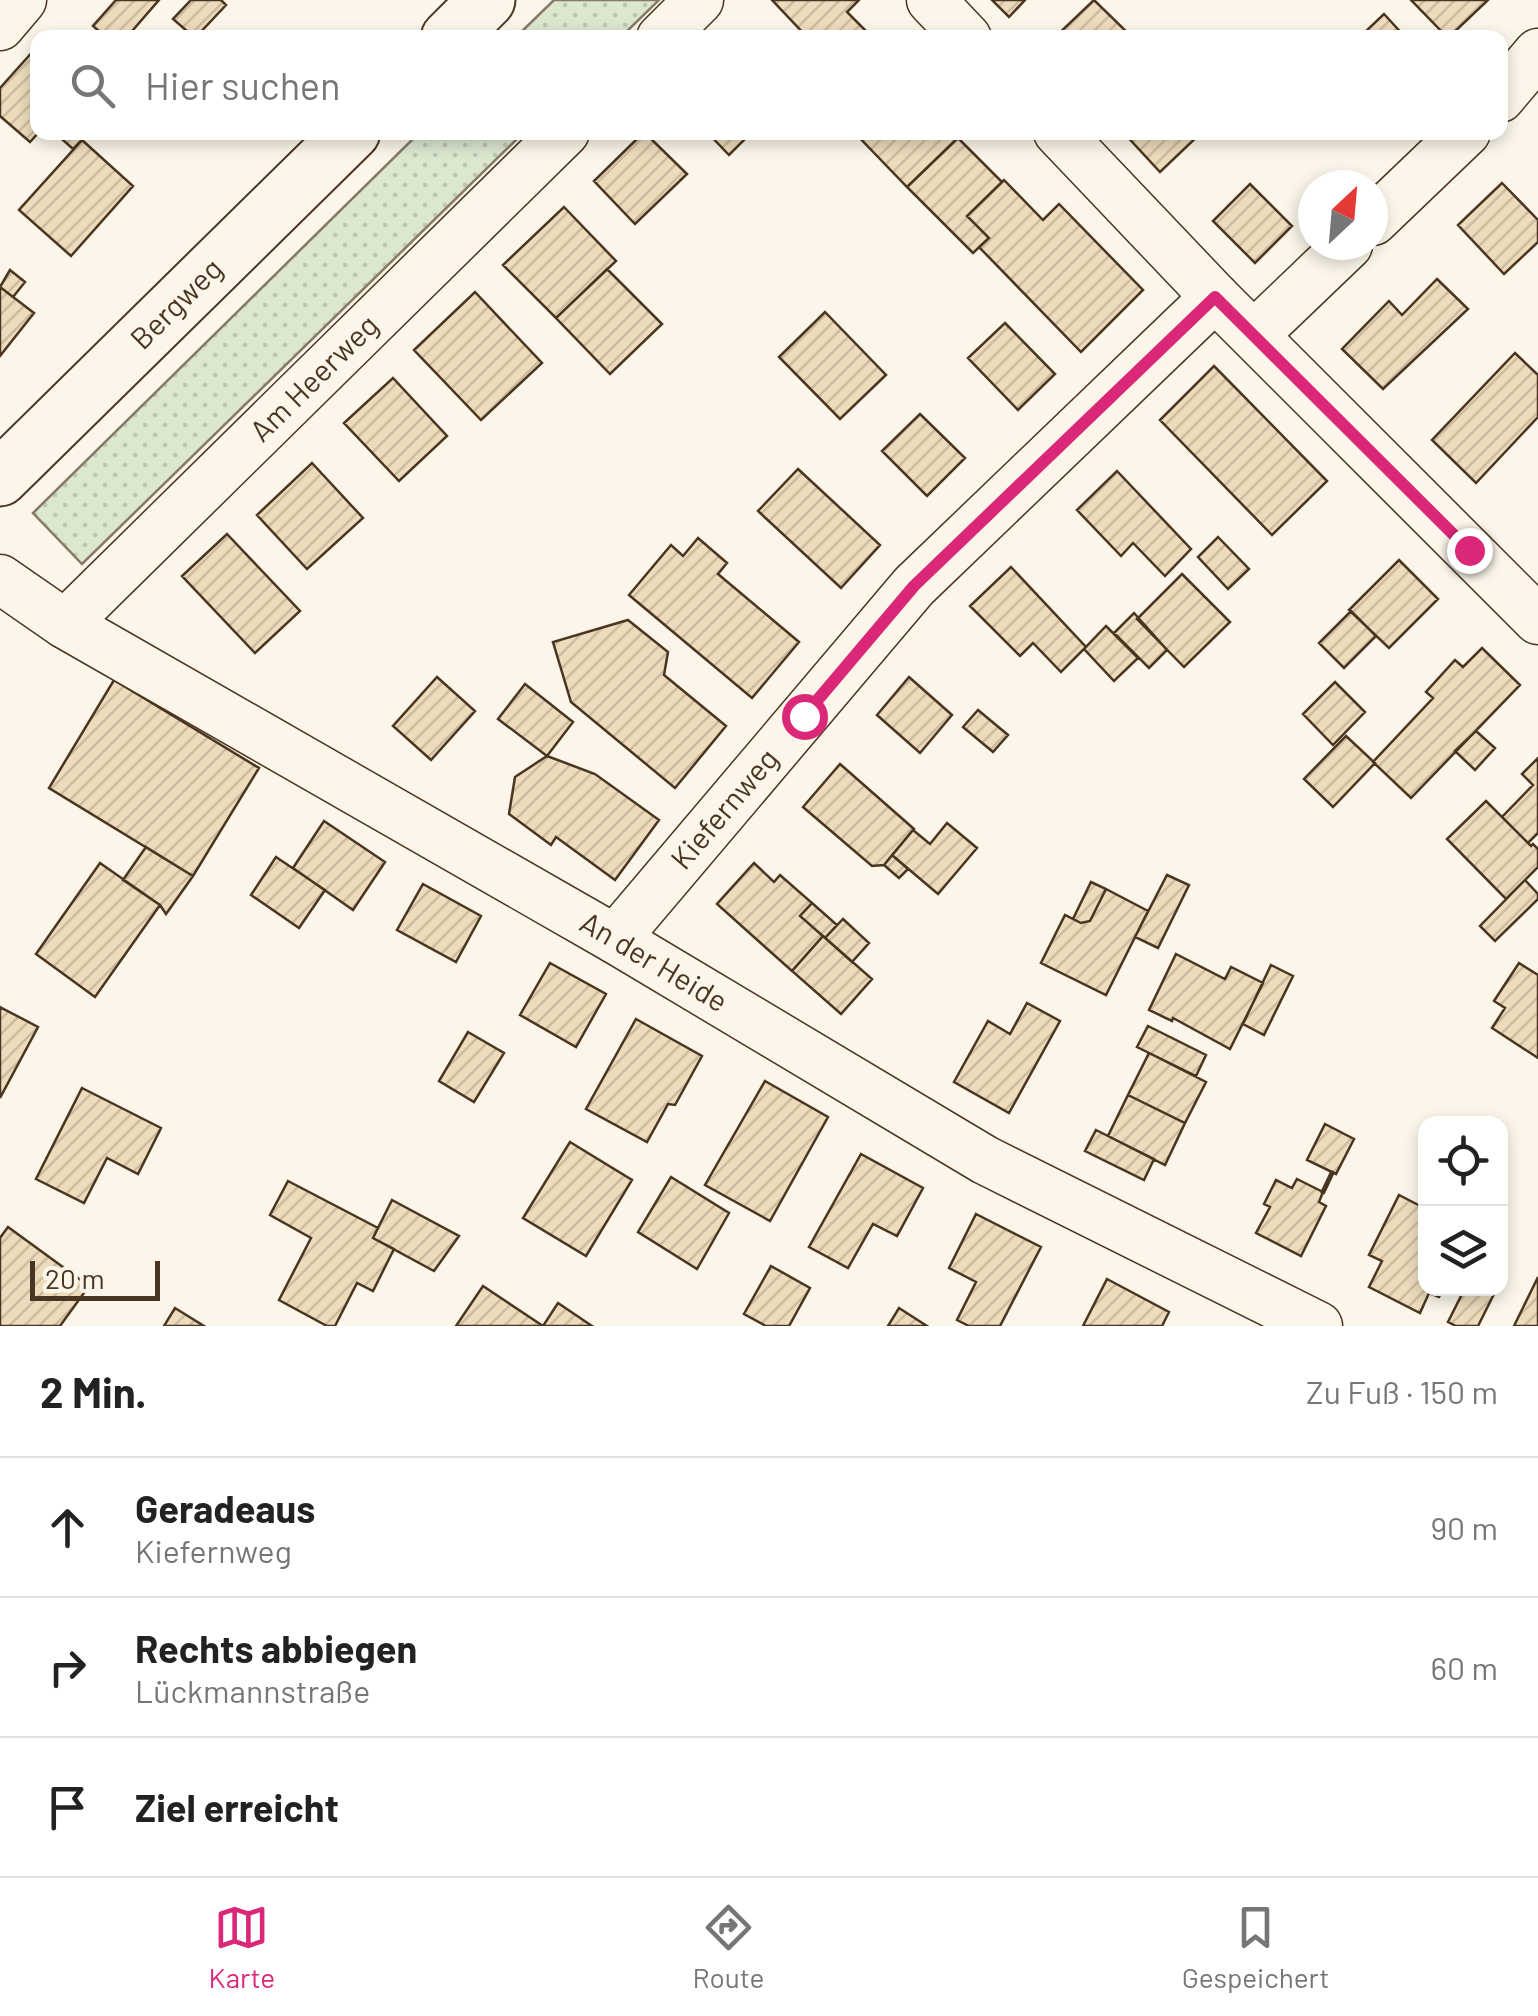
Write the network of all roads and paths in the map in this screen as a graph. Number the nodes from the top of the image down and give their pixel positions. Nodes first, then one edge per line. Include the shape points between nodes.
1 (22, 0) edge
2 (487, 0) edge
3 (700, 0) edge
4 (931, 0) edge
5 (0, 26) edge
6 (457, 30) edge
7 (669, 30) edge
8 (959, 30) edge
9 (1538, 53) edge
10 (1508, 89) edge
11 (344, 140) edge
12 (557, 140) edge
13 (1066, 140) edge
14 (1458, 140) edge
15 (1388, 207) edge
16 (1332, 260) edge
17 (1215, 297) junction
18 (1254, 334) junction
19 (0, 478) edge
20 (0, 579) edge
21 (1538, 620) edge
22 (66, 624) junction
23 (615, 940) junction
24 (1318, 1326) edge

1 - 5 street
2 - 6 main road
3 - 7 street
4 - 8 street
9 - 10 street
11 - 19 main road, Bergweg
12 - 22 street, Am Heerweg
13 - 17 street
14 - 15 street
16 - 18 street
17 - 18 street
17 - 23 street, Kiefernweg via 914,586
18 - 21 street
20 - 22 street, An der Heide
22 - 23 street, An der Heide
23 - 24 street, An der Heide via 985,1160

